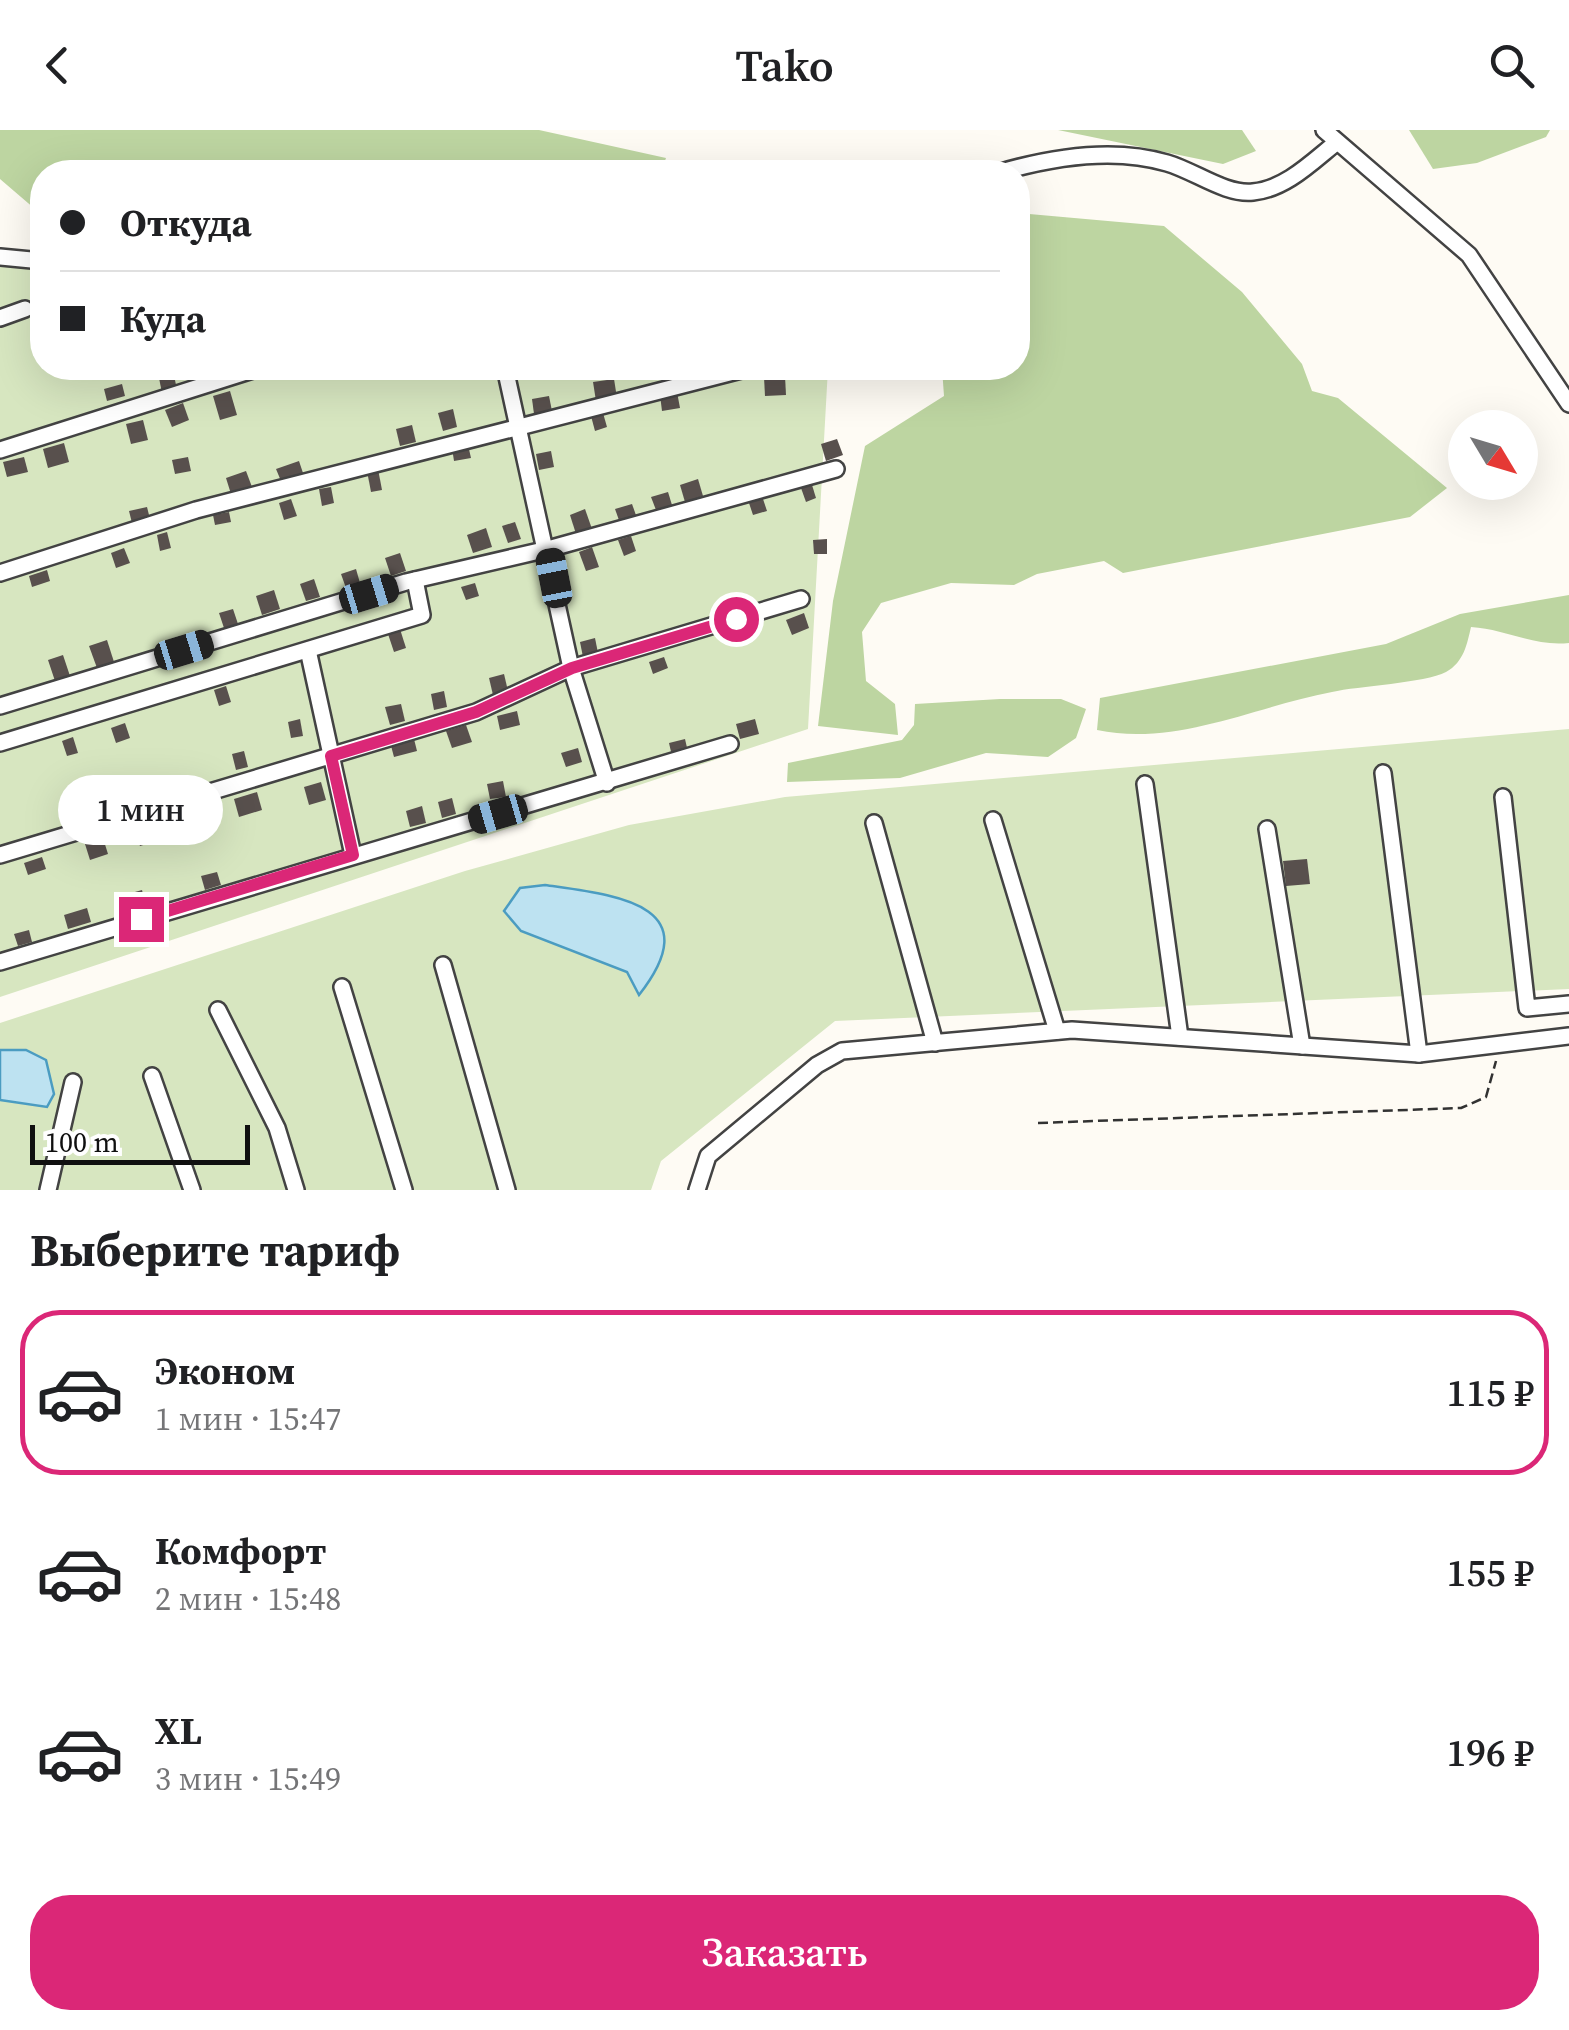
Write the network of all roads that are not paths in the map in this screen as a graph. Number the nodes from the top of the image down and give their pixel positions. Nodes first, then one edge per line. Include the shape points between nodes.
1 (1324, 130) edge
2 (1338, 142) junction
3 (1030, 166) edge
4 (0, 258) edge
5 (30, 260) edge
6 (24, 310) dead end
7 (0, 318) edge
8 (221, 380) edge
9 (508, 380) edge
10 (701, 380) edge
11 (1569, 404) edge
12 (518, 426) junction
13 (0, 450) edge
14 (836, 469) dead end
15 (548, 548) junction
16 (0, 573) edge
17 (414, 580) junction
18 (802, 599) dead end
19 (308, 650) junction
20 (572, 668) junction
21 (0, 706) edge
22 (0, 743) edge
23 (730, 744) dead end
24 (331, 756) junction
25 (1383, 773) dead end
26 (607, 783) junction
27 (1145, 784) dead end
28 (1504, 797) dead end
29 (993, 820) dead end
30 (874, 822) dead end
31 (1267, 829) dead end
32 (0, 855) edge
33 (353, 855) junction
34 (0, 962) edge
35 (442, 965) dead end
36 (342, 987) dead end
37 (1569, 1004) edge
38 (218, 1010) dead end
39 (1057, 1031) junction
40 (1569, 1036) edge
41 (1180, 1038) junction
42 (935, 1042) junction
43 (1302, 1046) junction
44 (1419, 1054) junction
45 (152, 1076) dead end
46 (73, 1082) dead end
47 (48, 1190) edge
48 (192, 1190) edge
49 (296, 1190) edge
50 (404, 1190) edge
51 (507, 1190) edge
52 (697, 1190) edge

1 - 2 street
2 - 3 street via 1294,176 1258,192 1242,193 1135,156
2 - 11 street via 1468,255
4 - 5 street
6 - 7 street
8 - 13 street
9 - 12 street
10 - 12 street
12 - 15 street
12 - 16 street via 196,510
14 - 15 street
15 - 17 street
15 - 20 street
17 - 19 street via 422,615
17 - 21 street
18 - 20 street
19 - 22 street
19 - 24 street
20 - 24 street via 476,712
20 - 26 street
23 - 26 street
24 - 32 street
24 - 33 street
25 - 44 street
26 - 33 street
27 - 41 street
28 - 37 street via 1527,1008
29 - 39 street
30 - 42 street
31 - 43 street
33 - 34 street
35 - 51 street
36 - 50 street
38 - 49 street via 276,1128
39 - 41 street
39 - 42 street
40 - 44 street
41 - 43 street
42 - 52 street via 842,1051 817,1065 708,1156
43 - 44 street
45 - 48 street
46 - 47 street

